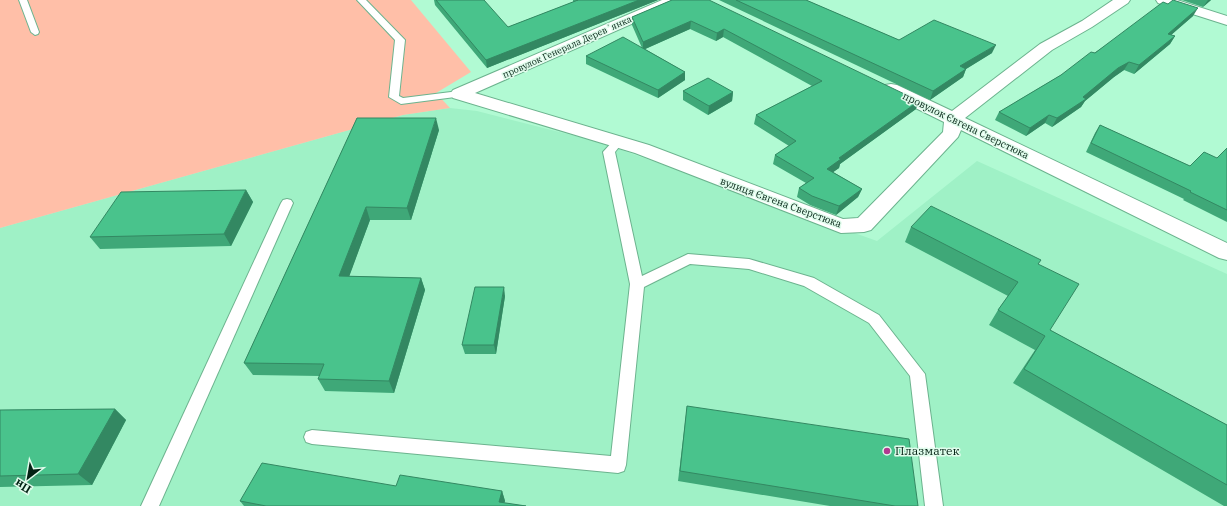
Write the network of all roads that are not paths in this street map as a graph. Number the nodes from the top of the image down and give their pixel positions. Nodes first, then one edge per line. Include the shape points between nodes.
1 (23, 0) edge
2 (361, 0) edge
3 (674, 0) edge
4 (1123, 0) edge
5 (1163, 0) edge
6 (1227, 21) edge
7 (35, 32) dead end
8 (875, 81) edge
9 (459, 94) junction
10 (953, 119) junction
11 (618, 142) junction
12 (286, 203) dead end
13 (1227, 252) edge
14 (638, 284) junction
15 (312, 436) dead end
16 (150, 506) edge
17 (934, 506) edge

1 - 7 lane
2 - 9 lane via 400,40 394,97 401,101
3 - 9 street, провулок Генерала Деревʼянка
4 - 10 street via 1046,47
5 - 6 street
8 - 10 street, провулок Євгена Сверстюка
9 - 11 street, вулиця Євгена Сверстюка
10 - 11 street, вулиця Євгена Сверстюка via 952,133 864,225 841,226
10 - 13 street, провулок Євгена Сверстюка
11 - 14 lane via 610,152
12 - 16 lane
14 - 15 lane via 618,465
14 - 17 lane via 688,259 750,264 809,282 874,319 917,374

